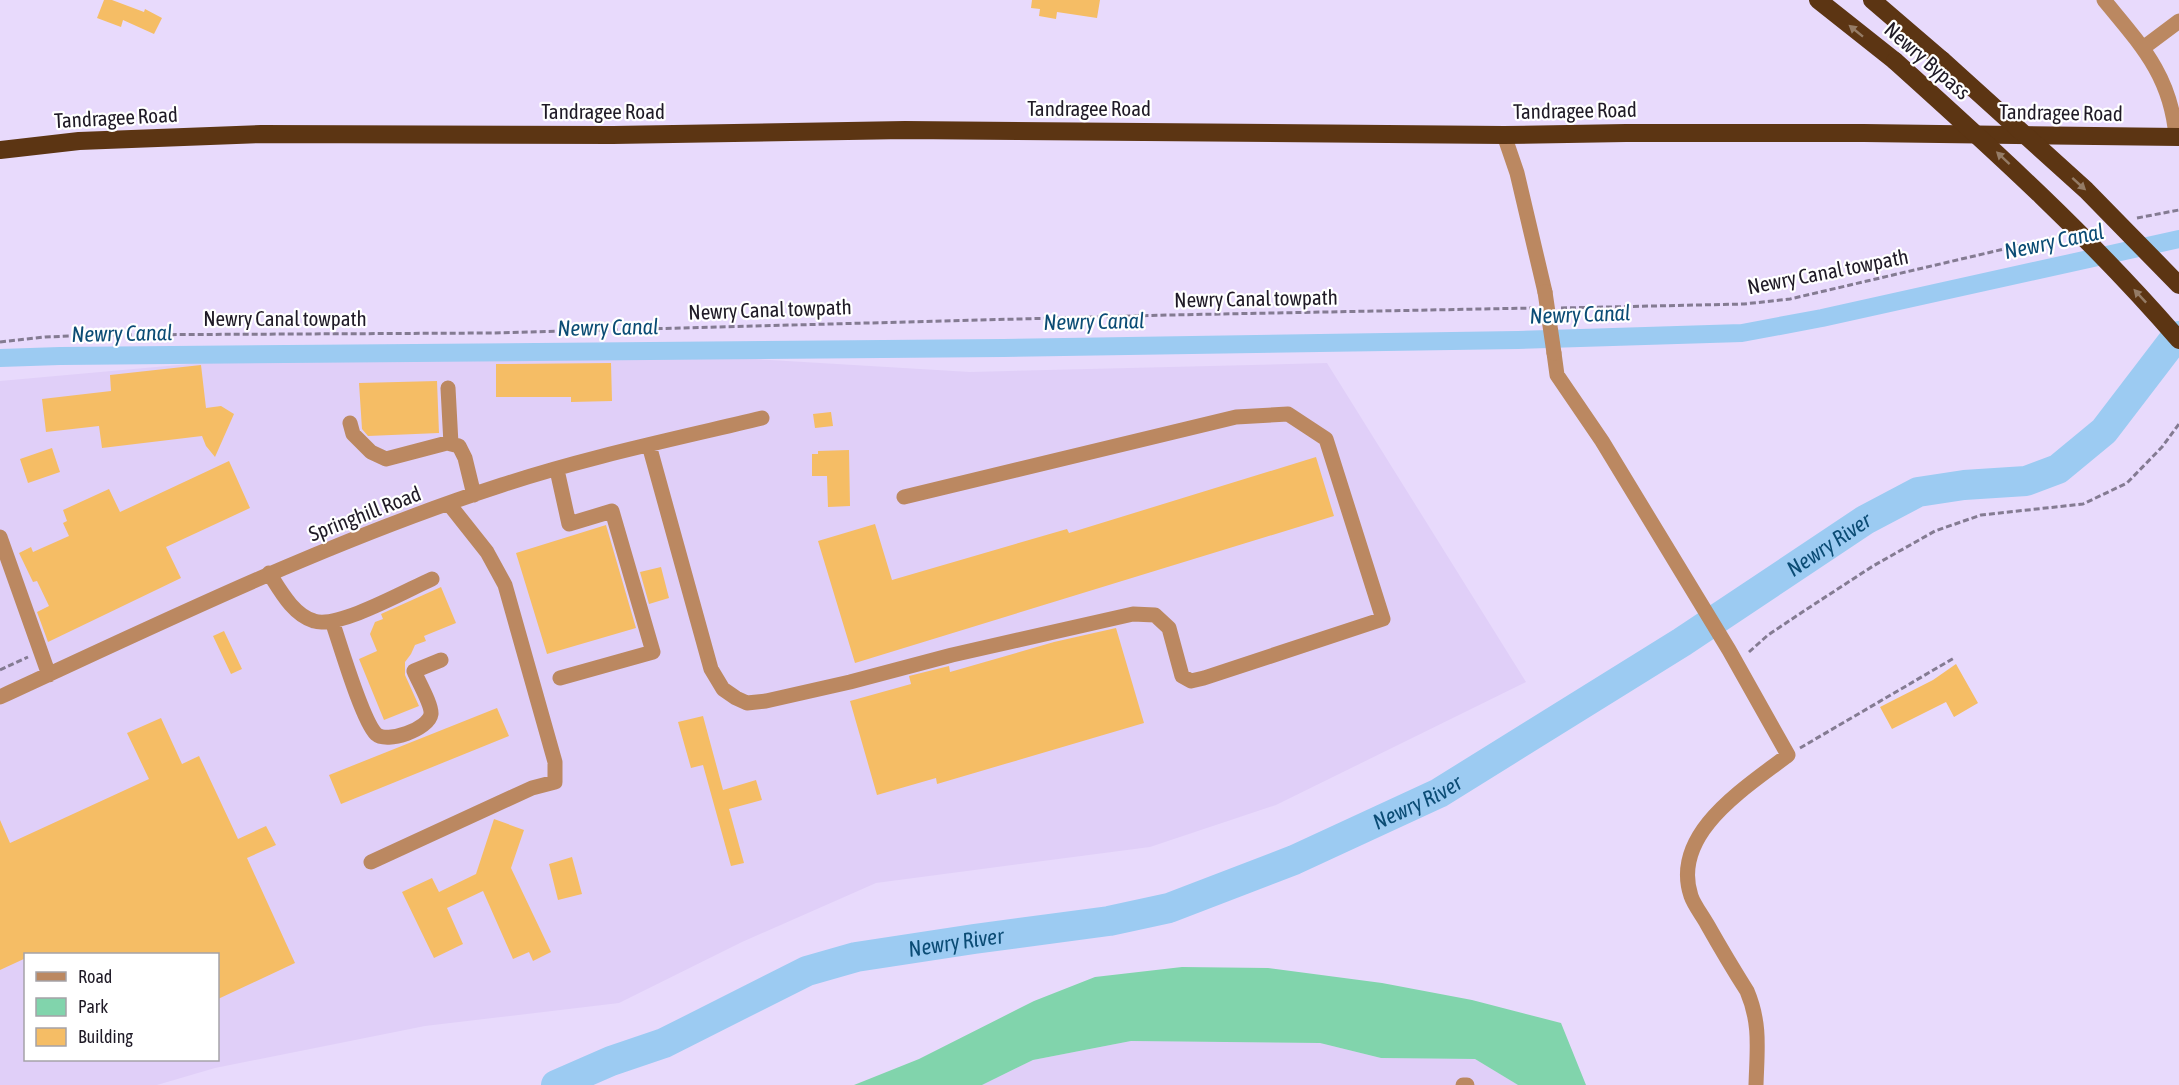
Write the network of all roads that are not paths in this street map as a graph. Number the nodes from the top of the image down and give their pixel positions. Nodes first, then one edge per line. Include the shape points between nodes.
1 (1818, 0) edge
2 (1872, 0) edge
3 (2104, 0) edge
4 (2179, 21) edge
5 (2143, 48) junction
6 (1504, 135) junction
7 (2178, 137) edge
8 (0, 150) edge
9 (2179, 285) edge
10 (2179, 340) edge
11 (448, 388) dead end
12 (762, 418) dead end
13 (350, 423) dead end
14 (451, 444) junction
15 (649, 445) junction
16 (557, 470) junction
17 (474, 495) junction
18 (904, 497) dead end
19 (449, 504) junction
20 (0, 537) edge
21 (269, 573) junction
22 (432, 579) dead end
23 (332, 621) junction
24 (441, 660) dead end
25 (49, 675) junction
26 (560, 678) dead end
27 (0, 697) edge
28 (371, 862) dead end
29 (1756, 1085) edge

10 -> 1 highway, Newry Bypass, bridge via 2092,244 2004,158 1895,61
2 -> 9 highway, Newry Bypass, bridge via 2086,190
3 - 5 street
4 - 5 street
5 - 7 street via 2169,97
6 - 7 highway, Tandragee Road
6 - 8 highway, Tandragee Road via 916,130 613,135 261,134 79,141
6 - 29 street, bridge via 1545,292 1557,375 1602,441 1788,755 1715,814 1689,856 1691,896 1753,1006 1758,1030
11 - 14 street
12 - 15 street, Springhill Road
13 - 14 street via 353,434 371,453 386,459
14 - 17 street via 459,446 465,458
15 - 16 street, Springhill Road
15 - 18 street via 711,669 723,689 747,703 1133,614 1155,615 1169,628 1182,676 1191,681 1383,619 1326,439 1288,414 1236,417
16 - 17 street, Springhill Road
16 - 26 street via 569,524 612,511 653,652
17 - 19 street, Springhill Road
19 - 21 street, Springhill Road
19 - 28 street via 487,552 504,585 555,762 555,782 532,788
20 - 25 street
21 - 23 street via 301,614 314,621
21 - 25 street, Springhill Road
22 - 23 street
23 - 24 street via 366,715 375,733 383,738 393,738 428,721 431,711 414,671
25 - 27 street, Springhill Road

